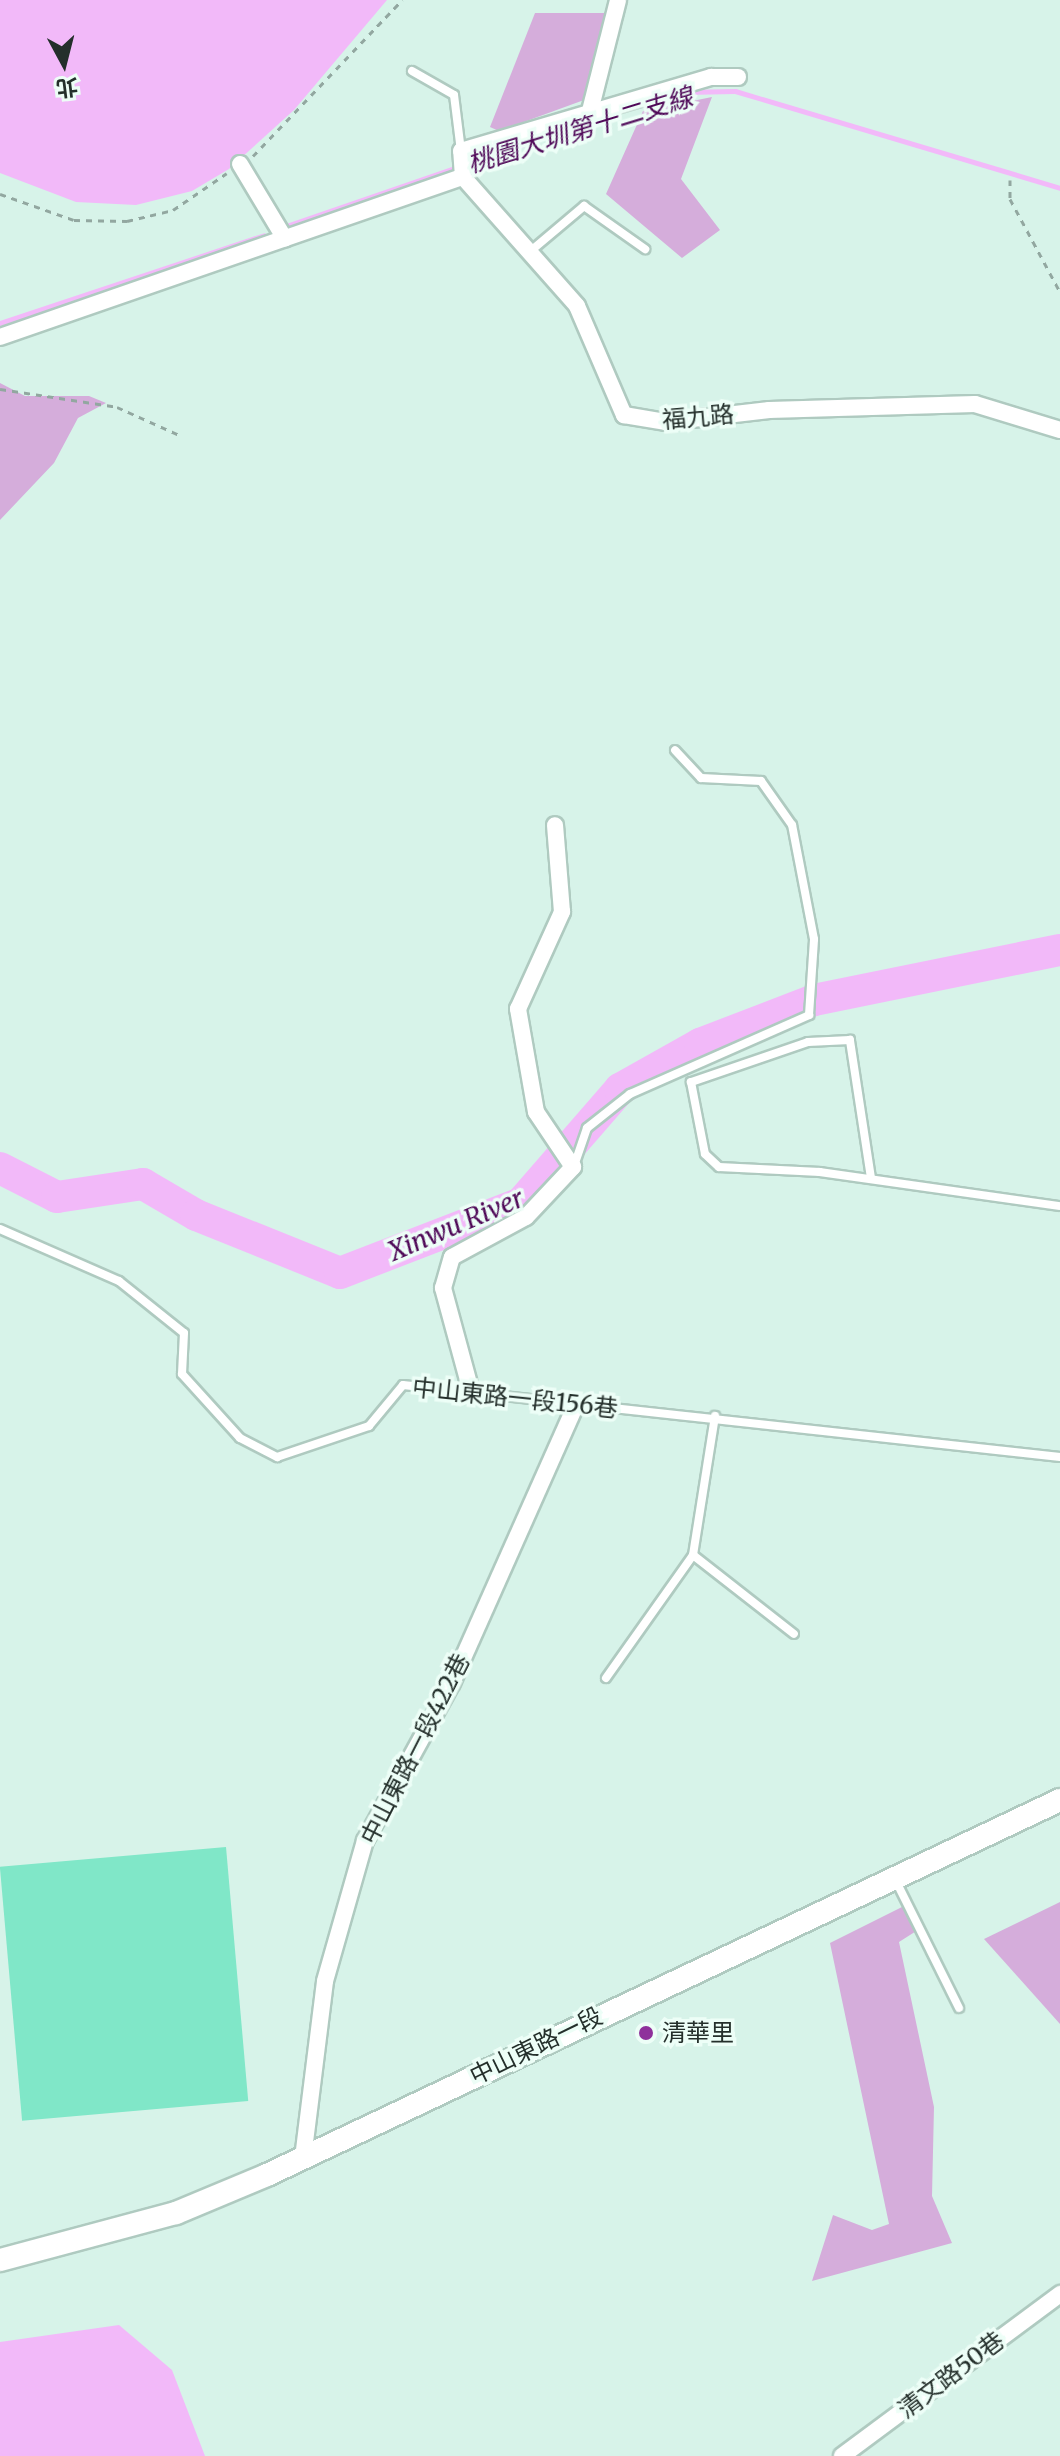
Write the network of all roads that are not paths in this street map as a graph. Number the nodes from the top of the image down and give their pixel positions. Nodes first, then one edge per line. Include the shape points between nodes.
1 (618, 0) edge
2 (412, 71) dead end
3 (738, 77) dead end
4 (590, 111) junction
5 (461, 151) junction
6 (240, 164) road end
7 (463, 177) junction
8 (285, 239) junction
9 (533, 249) junction
10 (645, 249) dead end
11 (0, 337) edge
12 (1060, 430) edge
13 (675, 750) dead end
14 (555, 825) dead end
15 (569, 1161) junction
16 (871, 1178) junction
17 (1060, 1206) edge
18 (0, 1229) edge
19 (471, 1391) junction
20 (576, 1405) junction
21 (715, 1416) junction
22 (1060, 1457) edge
23 (693, 1555) junction
24 (794, 1634) dead end
25 (606, 1678) dead end
26 (1060, 1800) edge
27 (893, 1874) junction
28 (959, 2008) dead end
29 (303, 2158) junction
30 (0, 2260) edge
31 (1058, 2301) edge
32 (842, 2456) edge

1 - 4 street
2 - 5 lane via 454,95
3 - 4 street via 711,77
4 - 5 street
5 - 7 street
6 - 8 street
7 - 8 street
7 - 9 street, 福九路
8 - 11 street
9 - 10 lane via 584,206
9 - 12 street, 福九路 via 577,306 624,415 666,422 769,410 975,404
13 - 15 lane via 701,778 761,781 792,825 817,980 809,1015 630,1094 587,1128
14 - 15 street via 562,912 518,1009 536,1112
15 - 19 street via 570,1179 526,1217 452,1257 443,1288
16 - 16 lane via 710,1163 691,1082 808,1042 850,1040
16 - 17 lane
18 - 19 lane, 中山東路一段156巷 via 119,1281 184,1333 182,1374 240,1438 277,1457 369,1426 403,1385
19 - 20 lane, 中山東路一段156巷
20 - 21 lane, 中山東路一段156巷
20 - 29 street, 中山東路一段422巷 via 452,1683 365,1841 325,1981
21 - 22 lane, 中山東路一段156巷
21 - 23 lane
23 - 24 lane
23 - 25 lane
26 - 27 main road, 中山東路一段
27 - 28 lane
27 - 29 main road, 中山東路一段
29 - 30 main road, 中山東路一段 via 176,2213
31 - 32 street, 清文路50巷

